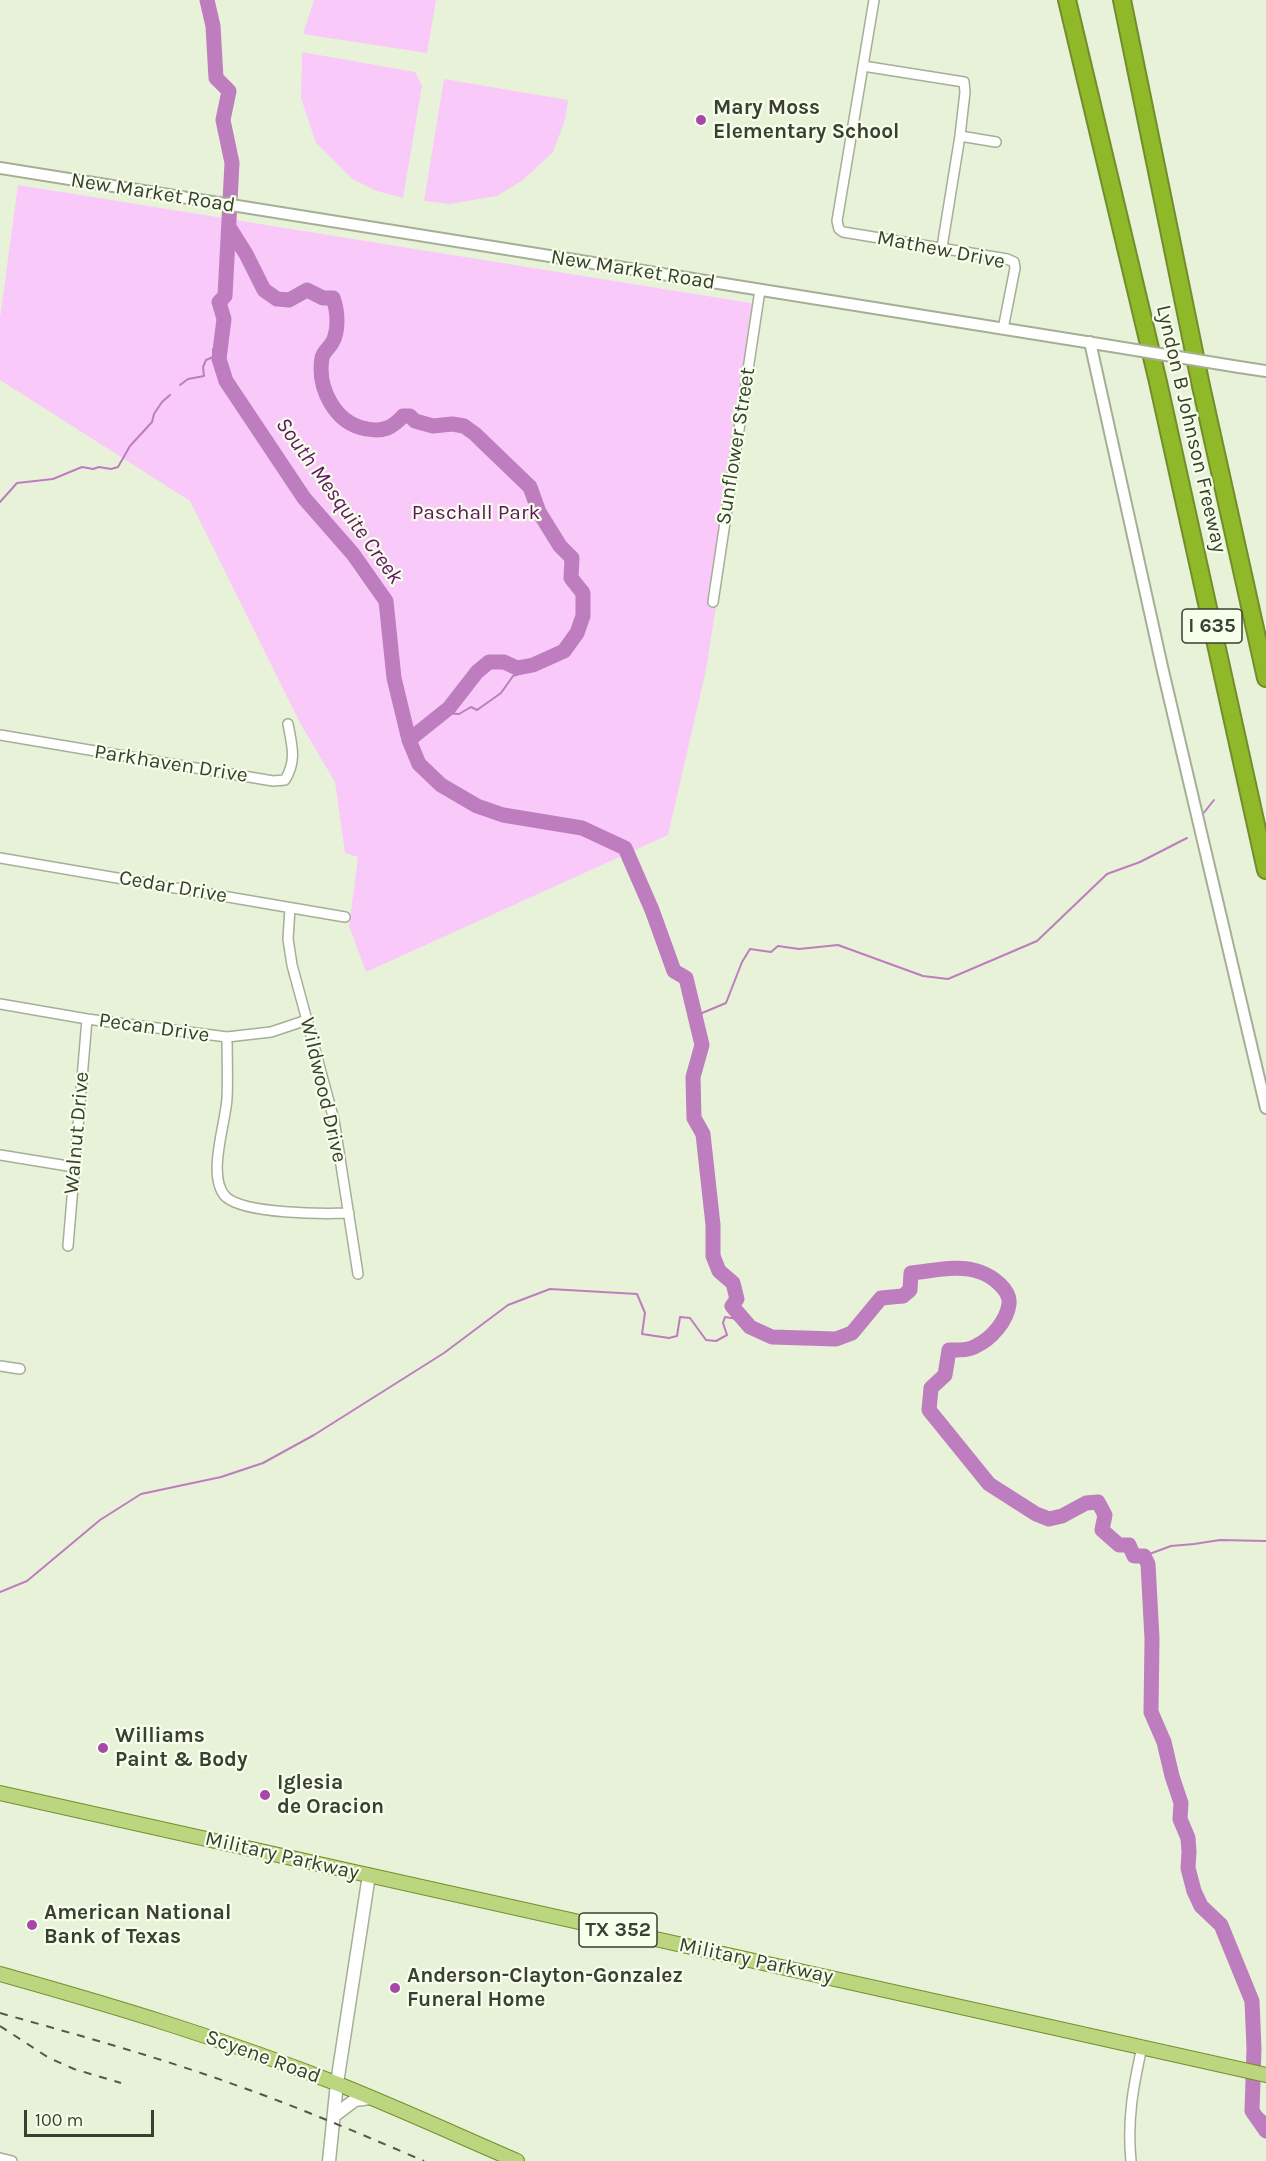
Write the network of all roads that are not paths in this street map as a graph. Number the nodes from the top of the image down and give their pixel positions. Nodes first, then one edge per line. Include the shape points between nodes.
1 (874, 0) edge
2 (1067, 0) edge
3 (1122, 0) edge
4 (863, 66) junction
5 (960, 136) junction
6 (996, 142) dead end
7 (0, 168) edge
8 (942, 247) junction
9 (760, 290) junction
10 (1003, 328) junction
11 (1090, 342) junction
12 (1266, 371) edge
13 (713, 602) dead end
14 (1266, 678) edge
15 (288, 724) dead end
16 (0, 735) edge
17 (0, 858) edge
18 (1266, 870) edge
19 (290, 908) junction
20 (345, 917) dead end
21 (0, 1004) edge
22 (87, 1019) junction
23 (307, 1020) junction
24 (227, 1037) junction
25 (1266, 1108) edge
26 (0, 1155) edge
27 (74, 1167) junction
28 (349, 1213) junction
29 (68, 1246) dead end
30 (357, 1274) dead end
31 (0, 1366) edge
32 (20, 1369) dead end
33 (0, 1793) edge
34 (369, 1875) junction
35 (0, 1974) edge
36 (1142, 2047) junction
37 (1266, 2075) edge
38 (337, 2083) junction
39 (370, 2098) junction
40 (335, 2115) junction
41 (0, 2158) edge
42 (12, 2161) edge
43 (329, 2161) edge
44 (517, 2161) edge
45 (1131, 2161) edge

1 - 4 street
2 - 18 highway, Lyndon B Johnson Freeway / I 635 via 1158,382
3 - 14 highway, Lyndon B Johnson Freeway / I 635
4 - 5 street via 964,82
4 - 8 street, Mathew Drive via 837,221 839,229
5 - 6 street
5 - 8 street
7 - 9 street, New Market Road
8 - 10 street, Mathew Drive via 1014,262
9 - 10 street, New Market Road
9 - 13 street, Sunflower Street
10 - 11 street, New Market Road
11 - 12 street, New Market Road, bridge
11 - 25 street
15 - 16 street, Parkhaven Drive via 292,768 285,780 273,781
17 - 19 street, Cedar Drive
19 - 20 street, Cedar Drive
19 - 23 street, Wildwood Drive via 288,939
21 - 22 street, Pecan Drive
22 - 24 street, Pecan Drive
22 - 27 street, Walnut Drive
23 - 24 street, Pecan Drive via 271,1032
23 - 28 street, Wildwood Drive via 334,1120
24 - 28 street via 226,1110 217,1167 221,1190 233,1202 267,1209 300,1214
26 - 27 street
27 - 29 street, Walnut Drive
28 - 30 street, Wildwood Drive
31 - 32 street
33 - 34 main road, Military Parkway / TX 352
34 - 36 main road, Military Parkway / TX 352
34 - 38 main road
35 - 38 main road, Scyene Road via 168,2023
36 - 37 main road, Military Parkway / TX 352
36 - 45 street via 1131,2099
38 - 39 main road, Scyene Road
38 - 40 main road
39 - 40 main road via 355,2100
39 - 44 main road, Scyene Road
40 - 43 main road
41 - 42 street

